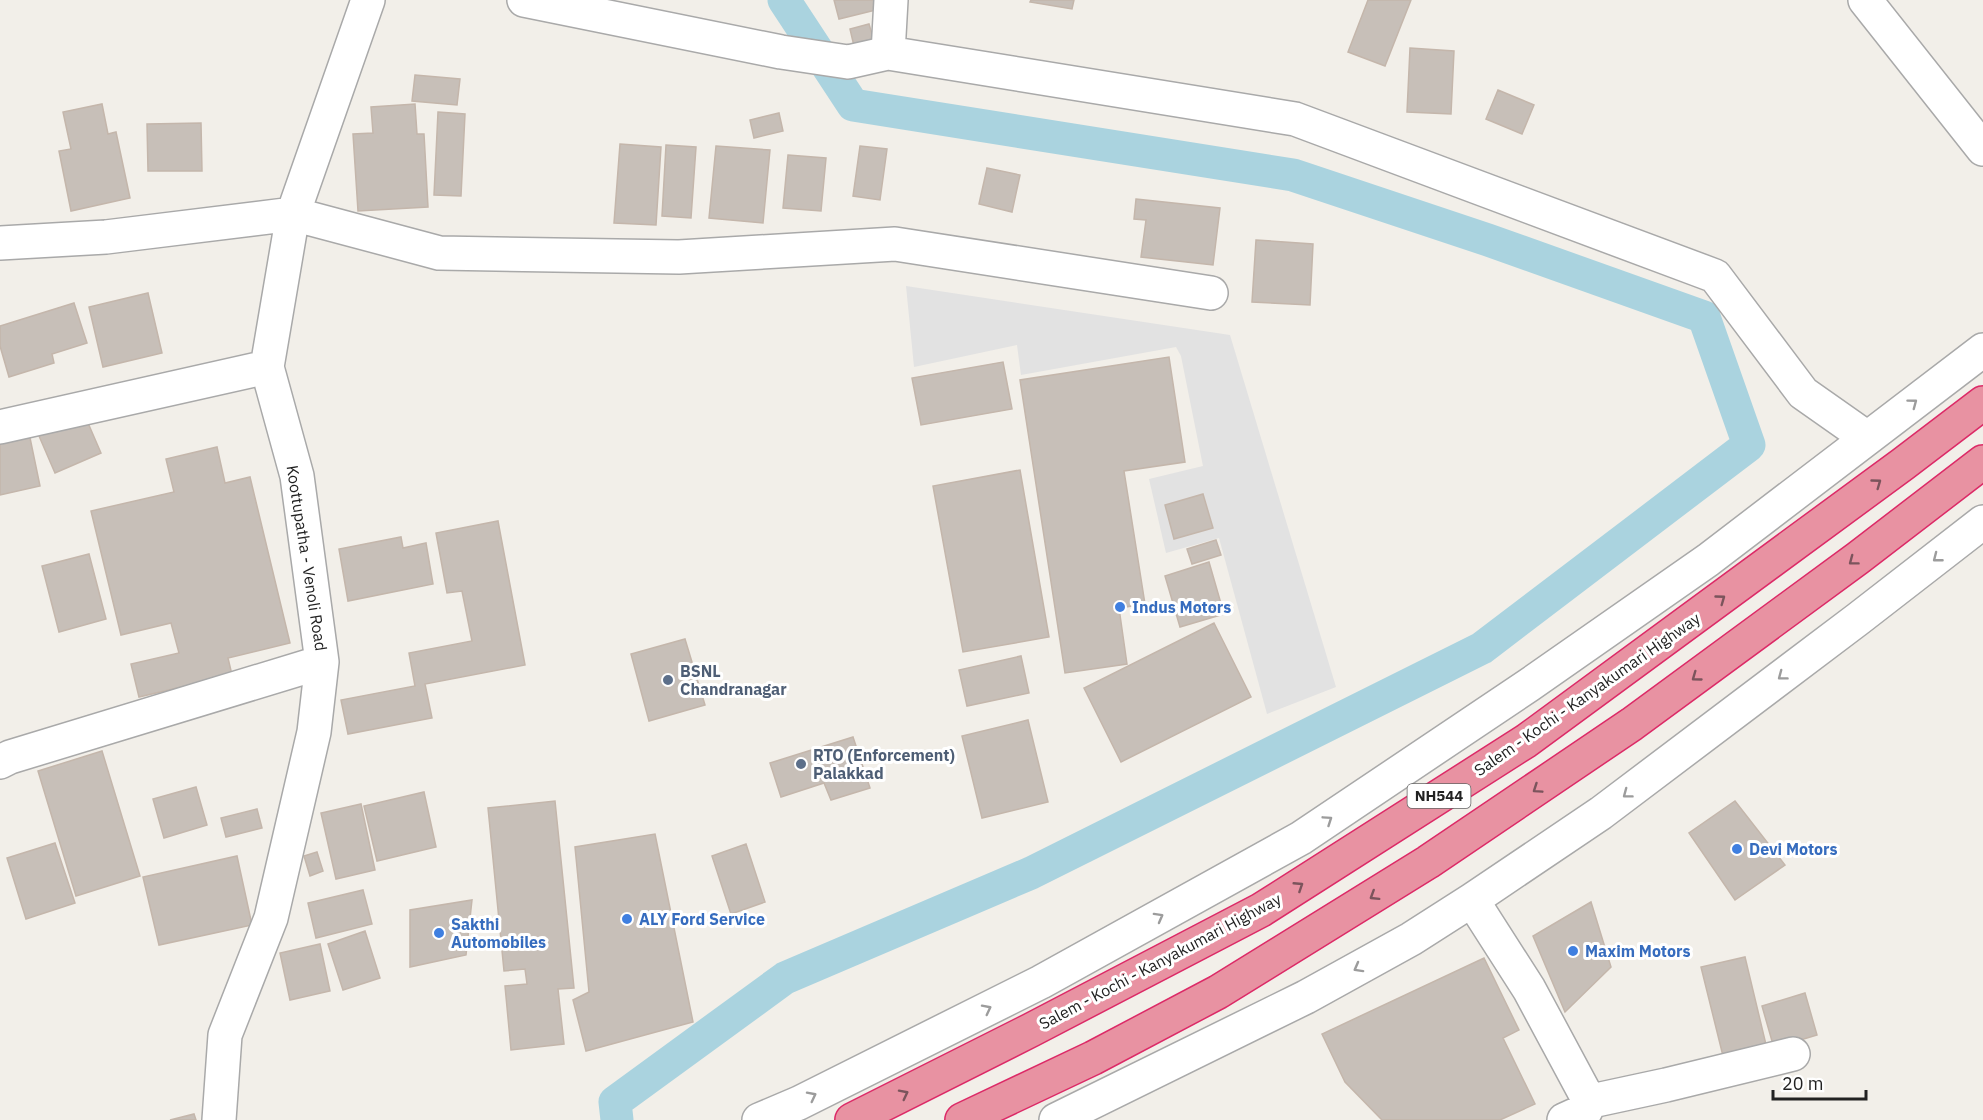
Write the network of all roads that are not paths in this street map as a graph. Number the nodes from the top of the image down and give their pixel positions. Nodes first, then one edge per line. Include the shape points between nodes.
1 (368, 0) edge
2 (524, 0) edge
3 (891, 0) edge
4 (1865, 0) edge
5 (888, 53) junction
6 (1983, 149) edge
7 (293, 214) junction
8 (0, 243) edge
9 (1210, 293) dead end
10 (1983, 350) edge
11 (267, 368) junction
12 (1983, 403) edge
13 (0, 427) edge
14 (1867, 438) junction
15 (1983, 462) edge
16 (1983, 522) edge
17 (322, 662) junction
18 (0, 762) edge
19 (1472, 900) junction
20 (1793, 1054) dead end
21 (1576, 1111) edge
22 (219, 1120) edge
23 (759, 1120) edge
24 (852, 1120) edge
25 (962, 1120) edge
26 (1056, 1120) edge

1 - 7 street, Koottupatha - Venoli Road
2 - 5 street via 848,62
3 - 5 street
4 - 6 street
5 - 14 street via 1295,119 1715,276 1803,393
7 - 8 street via 106,237
7 - 9 street via 439,253 679,257 895,244
7 - 11 street, Koottupatha - Venoli Road
14 -> 10 street
11 - 13 street
11 - 17 street, Koottupatha - Venoli Road via 297,476
24 -> 12 highway, Salem - Kochi - Kanyakumari Highway / NH544 via 1261,910 1526,741
23 -> 14 street via 1041,982 1301,838 1708,560
15 -> 25 highway, NH544 via 1632,724 1428,862 1218,992 1093,1058
16 -> 19 street via 1601,813
17 - 18 street
17 - 22 street, Koottupatha - Venoli Road via 314,732 271,918 225,1035
19 - 21 street via 1529,989 1587,1096
19 -> 26 street via 1306,997
20 - 21 street

